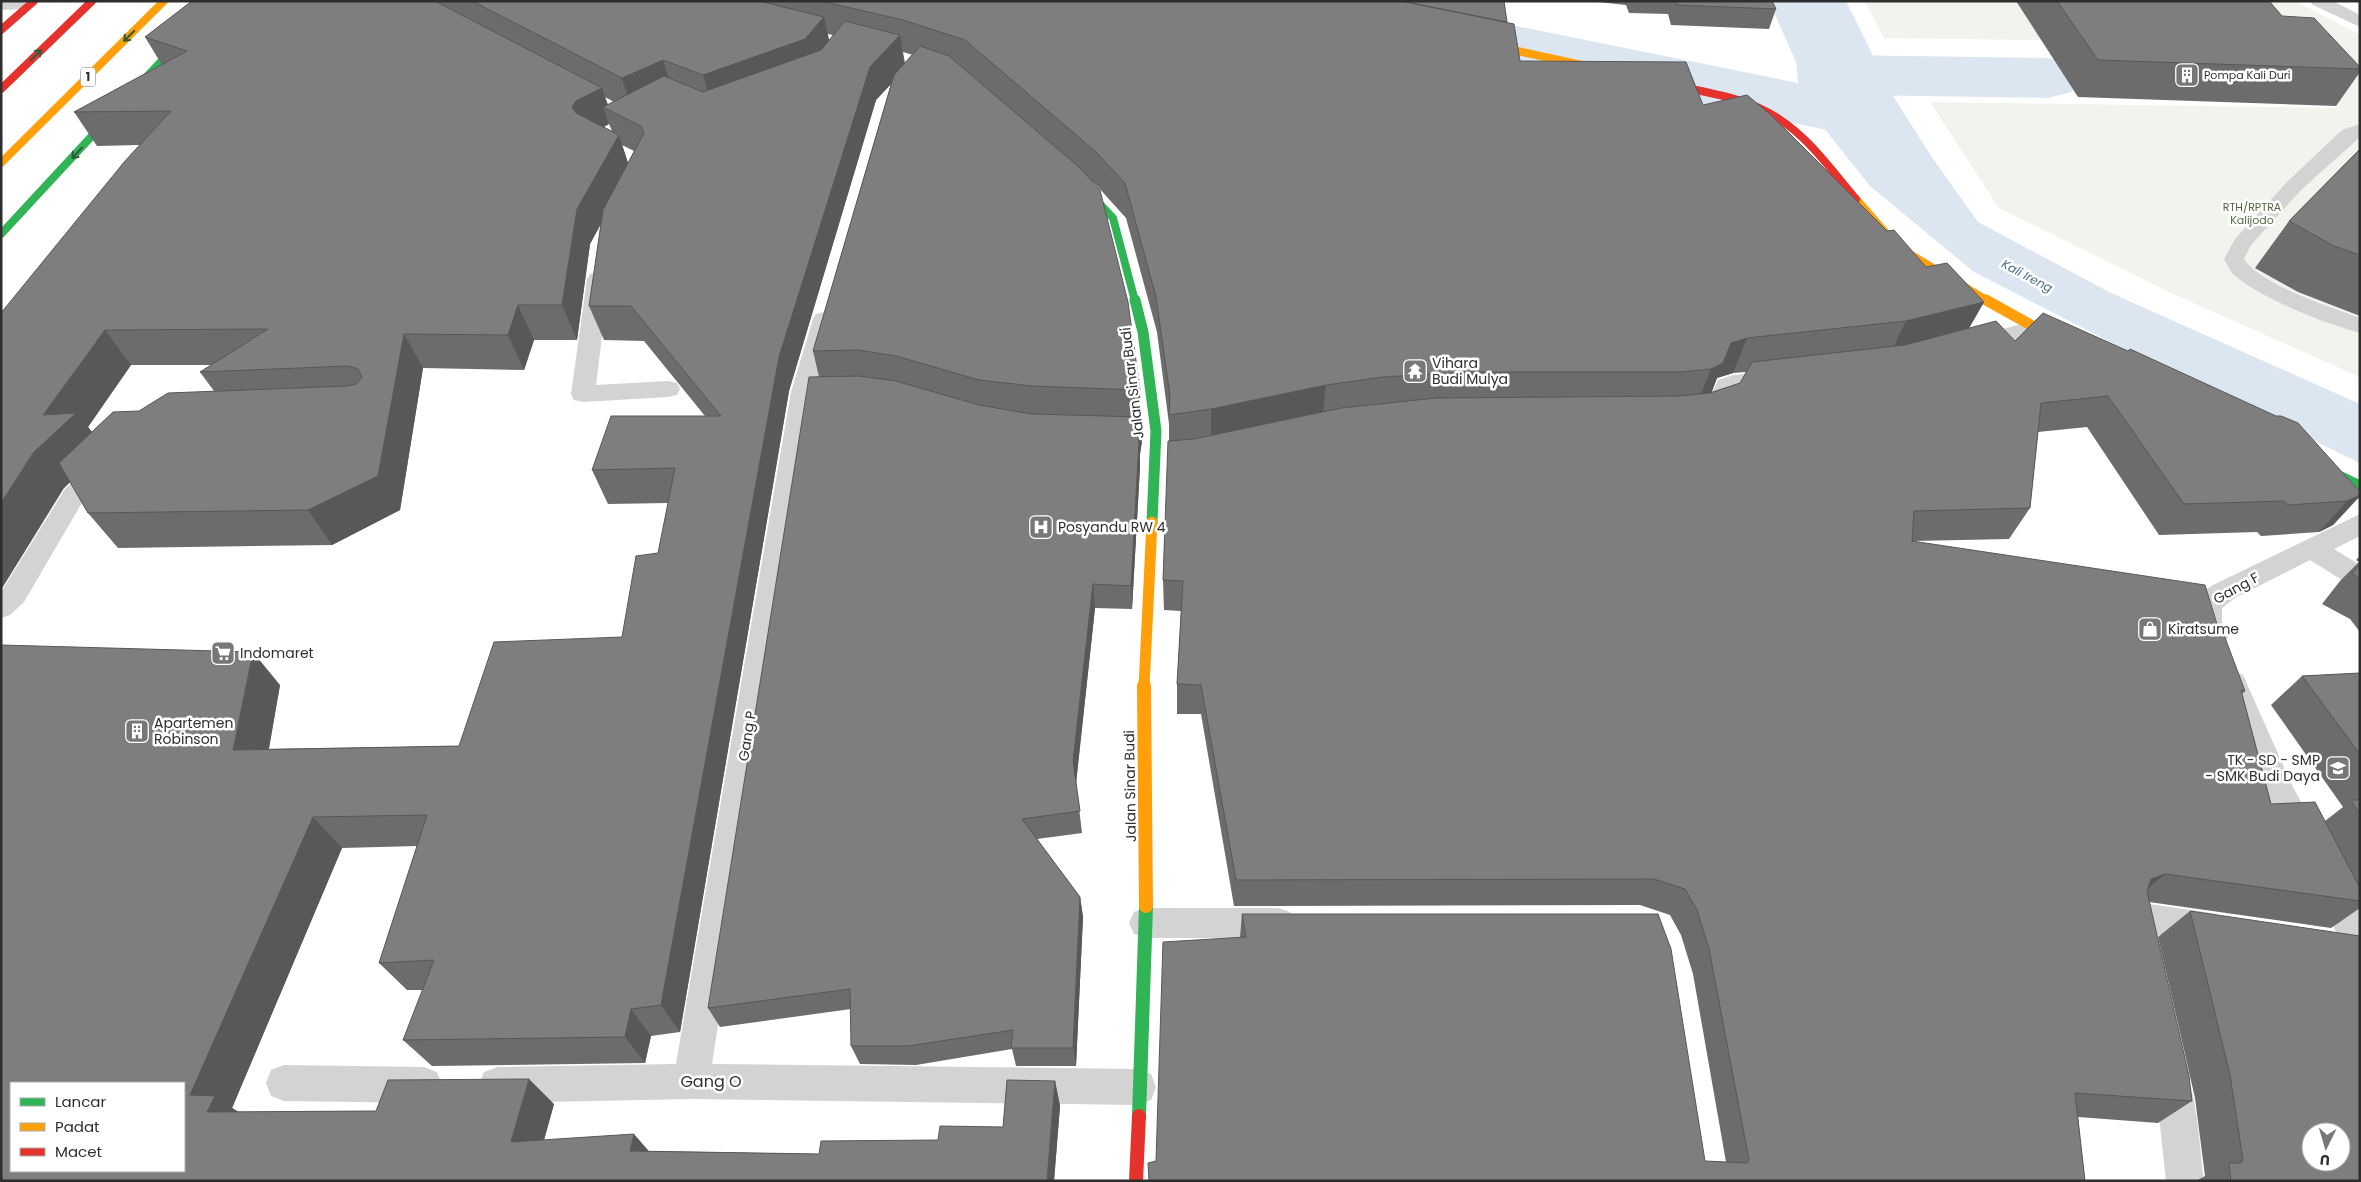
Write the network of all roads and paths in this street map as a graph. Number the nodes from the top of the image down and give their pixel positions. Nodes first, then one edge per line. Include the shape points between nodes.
1 (92, 1) edge
2 (164, 1) edge
3 (217, 1) edge
4 (2319, 1) edge
5 (18, 3) edge
6 (2360, 22) edge
7 (1, 30) edge
8 (1470, 41) edge
9 (1613, 72) edge
10 (1651, 81) edge
11 (1, 89) edge
12 (2360, 130) edge
13 (1, 163) edge
14 (1068, 173) edge
15 (1, 234) edge
16 (600, 263) edge
17 (830, 298) edge
18 (2360, 326) edge
19 (2033, 328) junction
20 (1955, 349) edge
21 (2078, 350) edge
22 (1801, 376) edge
23 (668, 389) dead end
24 (1682, 416) edge
25 (117, 454) edge
26 (2307, 460) edge
27 (2360, 486) edge
28 (2360, 524) edge
29 (2311, 548) junction
30 (2360, 578) edge
31 (1, 608) edge
32 (1146, 923) junction
33 (1306, 924) edge
34 (2245, 933) edge
35 (2321, 944) edge
36 (2360, 948) edge
37 (2144, 960) edge
38 (2165, 1050) edge
39 (691, 1081) junction
40 (284, 1083) dead end
41 (1138, 1088) junction
42 (1136, 1181) edge
43 (2185, 1181) edge

11 -> 1 main road
2 -> 13 main road, 1
3 -> 15 main road
4 - 6 street
5 - 7 main road
5 - 7 main road
8 - 9 main road
10 - 19 main road via 1727,98 1766,111 1797,133 1898,247
12 - 18 lane via 2349,134 2294,186 2242,243 2234,259 2236,266 2253,281
14 - 32 main road, Jalan Sinar Budi via 1113,218 1143,332 1146,431 1165,462 1144,693
16 - 23 street via 583,394
17 - 39 street, Gang P
19 - 20 street
19 - 21 main road
22 - 24 street via 1727,386 1722,403 1716,408
25 - 31 lane via 74,495 15,596
26 - 27 main road
28 - 29 street, Gang F
29 - 30 street
29 - 36 street, Gang F via 2225,591 2208,603 2208,624 2279,790
32 - 33 street
32 - 41 main road, Jalan Sinar Budi
34 - 37 street via 2135,917
35 - 36 street, Gang F
38 - 43 street via 2175,1098
39 - 40 street, Gang O via 460,1086
39 - 41 street, Gang O
41 - 42 main road, Jalan Sinar Budi

